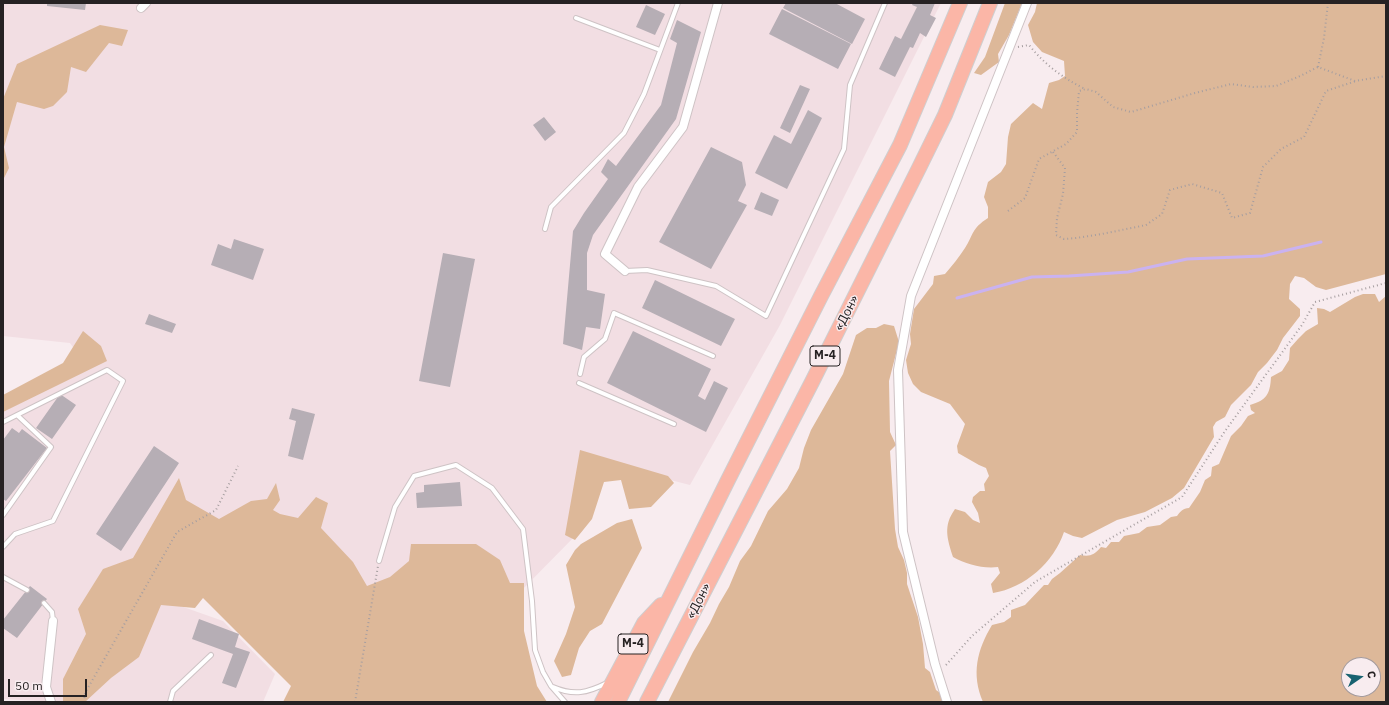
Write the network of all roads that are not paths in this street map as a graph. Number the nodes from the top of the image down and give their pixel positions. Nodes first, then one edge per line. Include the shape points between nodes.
1 (678, 3) edge
2 (718, 3) edge
3 (885, 3) edge
4 (960, 3) edge
5 (990, 3) edge
6 (1027, 3) edge
7 (576, 18) dead end
8 (660, 50) junction
9 (545, 229) dead end
10 (625, 271) joint
11 (713, 356) dead end
12 (580, 374) dead end
13 (579, 383) dead end
14 (17, 415) junction
15 (3, 422) edge
16 (674, 424) dead end
17 (5, 506) edge
18 (3, 515) edge
19 (3, 547) edge
20 (379, 561) road end
21 (3, 576) edge
22 (27, 590) dead end
23 (672, 593) junction
24 (44, 603) dead end
25 (53, 621) joint
26 (211, 655) dead end
27 (615, 679) junction
28 (550, 686) junction
29 (51, 702) edge
30 (170, 702) edge
31 (565, 702) edge
32 (602, 702) edge
33 (618, 702) edge
34 (647, 702) edge
35 (947, 702) edge

1 - 8 lane
2 - 10 street via 683,127 638,187 605,254
3 - 10 lane via 850,85 844,149 766,316 716,286 647,270
4 - 23 highway, М-4 via 900,145
5 - 34 highway, «Дон» / М-4 via 945,115 919,168
6 - 35 street via 911,296 898,370 902,532
7 - 8 lane
8 - 9 lane via 644,94 624,133 551,207
11 - 12 lane via 614,313 605,339 584,357
13 - 16 lane
14 - 15 lane
14 - 17 lane via 51,446
14 - 19 lane via 107,370 123,381 53,521 14,534
17 - 18 lane
20 - 28 lane via 395,507 414,476 456,465 492,488 523,529 535,650
21 - 22 lane
23 - 27 highway, М-4 via 644,623
23 - 33 highway, М-4
24 - 25 lane via 52,612
25 - 29 street via 46,687
26 - 30 lane via 173,691
27 - 28 lane via 595,689 579,692 566,692
27 - 32 highway, М-4
28 - 31 lane

